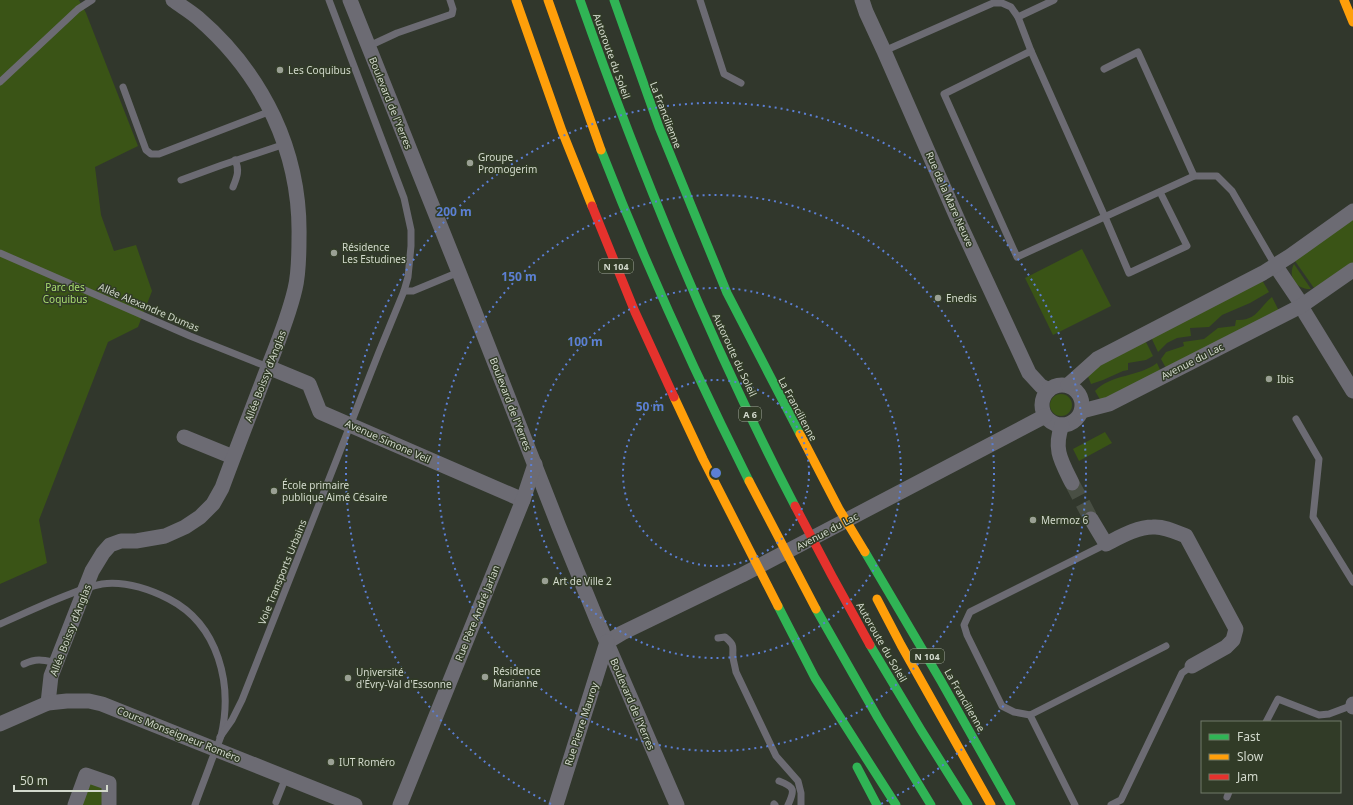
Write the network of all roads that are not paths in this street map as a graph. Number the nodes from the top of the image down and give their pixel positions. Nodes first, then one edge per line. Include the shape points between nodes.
1 (92, 0) edge
2 (173, 0) edge
3 (329, 0) edge
4 (350, 0) edge
5 (450, 0) edge
6 (516, 0) edge
7 (548, 0) edge
8 (580, 0) edge
9 (614, 0) edge
10 (700, 0) edge
11 (862, 0) edge
12 (1054, 0) edge
13 (1344, 0) edge
14 (1018, 17) junction
15 (1353, 22) edge
16 (369, 46) junction
17 (884, 51) junction
18 (1031, 51) junction
19 (1104, 69) dead end
20 (0, 82) edge
21 (741, 83) dead end
22 (123, 87) dead end
23 (271, 110) junction
24 (286, 144) junction
25 (235, 160) junction
26 (1194, 176) junction
27 (181, 180) dead end
28 (233, 187) dead end
29 (1160, 192) junction
30 (1353, 211) edge
31 (1105, 217) junction
32 (0, 253) edge
33 (1275, 265) junction
34 (1353, 270) edge
35 (459, 272) junction
36 (404, 291) junction
37 (1301, 306) junction
38 (268, 368) junction
39 (1068, 385) junction
40 (1049, 390) junction
41 (1353, 391) edge
42 (1082, 411) junction
43 (1045, 416) junction
44 (1296, 419) dead end
45 (351, 425) junction
46 (1062, 425) junction
47 (184, 437) dead end
48 (233, 457) junction
49 (535, 464) junction
50 (1072, 483) tunnel mouth
51 (522, 500) junction
52 (839, 509) junction
53 (1091, 519) tunnel mouth
54 (850, 544) dead end
55 (1106, 544) junction
56 (1353, 582) edge
57 (873, 591) dead end
58 (0, 624) edge
59 (718, 638) dead end
60 (607, 642) junction
61 (1166, 646) dead end
62 (56, 663) junction
63 (24, 664) dead end
64 (1192, 666) joint
65 (815, 678) junction
66 (48, 703) junction
67 (1353, 705) edge
68 (1030, 715) junction
69 (1267, 721) edge
70 (0, 724) edge
71 (218, 743) junction
72 (846, 745) dead end
73 (853, 758) dead end
74 (286, 777) junction
75 (779, 781) dead end
76 (276, 802) dead end
77 (75, 805) edge
78 (109, 805) edge
79 (195, 805) edge
80 (355, 805) edge
81 (400, 805) edge
82 (556, 805) edge
83 (677, 805) edge
84 (788, 805) edge
85 (801, 805) edge
86 (877, 805) edge
87 (896, 805) edge
88 (931, 805) edge
89 (968, 805) edge
90 (991, 805) edge
91 (1012, 805) edge
92 (1075, 805) edge
93 (1111, 805) edge

1 - 20 lane via 78,9
2 - 23 street, Allée Boissy d'Anglas via 197,18 226,46 248,72
3 - 36 lane, Voie Transports Urbains via 404,198 411,246
4 - 16 street, Boulevard de l'Yerres
5 - 16 lane via 452,14 397,33
6 - 65 main road, N 104 via 562,131 635,312 703,459
7 - 88 main road via 596,137 650,269 706,394 808,596 862,692
8 - 89 main road, Autoroute du Soleil / A 6 via 626,128 682,266 735,383 835,581 890,678
9 - 52 main road, La Francilienne / N 104 via 659,127 728,293 762,364
10 - 21 lane via 724,74
11 - 17 street, Rue de la Mare Neuve
12 - 14 lane
13 - 15 main road
14 - 17 lane via 1011,7 994,3
14 - 18 lane
16 - 35 street, Boulevard de l'Yerres
17 - 40 street, Rue de la Mare Neuve via 1029,373 1041,386
18 - 31 lane
18 - 31 lane via 944,94 970,154 1017,257
19 - 26 lane via 1138,52
22 - 23 lane via 146,150 151,154 159,154
23 - 24 street, Allée Boissy d'Anglas
24 - 25 lane
24 - 38 street, Allée Boissy d'Anglas via 300,216 299,254 296,287
25 - 27 lane
25 - 28 lane via 238,171
26 - 29 lane
26 - 33 lane via 1217,176 1232,191
29 - 31 lane
29 - 31 lane via 1187,246 1129,273
30 - 33 street
32 - 38 lane, Allée Alexandre Dumas
33 - 37 street
33 - 39 street via 1097,359
34 - 37 street, Avenue du Lac
35 - 36 lane via 413,291
35 - 49 street, Boulevard de l'Yerres
36 - 45 lane, Voie Transports Urbains
37 - 41 street
37 - 42 street, Avenue du Lac via 1109,404
38 - 45 street, Avenue Simone Veil via 309,384 320,412
38 - 48 street, Allée Boissy d'Anglas
39 - 40 street via 1062,384
39 - 42 street via 1082,397
40 - 43 street via 1042,403
42 - 46 street via 1075,421
43 - 46 street via 1050,422
43 - 60 street, Avenue du Lac via 742,575
44 - 56 lane via 1319,459 1313,517
45 - 51 street, Avenue Simone Veil
45 - 71 lane, Voie Transports Urbains via 242,700
46 - 50 street via 1057,449
47 - 48 street
48 - 62 street, Allée Boissy d'Anglas via 222,488 213,504 200,517 165,536 121,541 110,545 103,553 92,571
49 - 51 street, Rue Père André Jarlan
49 - 60 street, Boulevard de l'Yerres
51 - 81 street, Rue Père André Jarlan
52 - 54 main road
52 - 91 main road, La Francilienne / N 104
53 - 55 street
55 - 64 street via 1136,530 1153,526 1186,536 1236,629 1233,640 1226,647
55 - 68 lane via 970,612 964,625 1002,706 1014,712
57 - 90 main road
58 - 71 lane, Voie Transports Urbains via 93,586 125,584 160,594 178,604 194,618 213,644 220,661 225,691 224,716
59 - 85 lane via 726,637 731,642 736,672 776,756 798,781
60 - 82 street, Rue Pierre Mauroy
60 - 83 street, Boulevard de l'Yerres
61 - 68 lane
62 - 63 lane via 39,659
62 - 66 street, Allée Boissy d'Anglas via 51,676
64 - 93 lane via 1182,673 1121,800
65 - 72 main road
65 - 87 main road, N 104
66 - 70 street, Cours Monseigneur Roméro
66 - 71 street, Cours Monseigneur Roméro via 89,701 102,704
67 - 69 lane via 1318,716 1278,699
68 - 92 lane
71 - 74 street, Cours Monseigneur Roméro
71 - 79 lane, Voie Transports Urbains
73 - 86 main road
74 - 76 lane
74 - 80 street, Cours Monseigneur Roméro
75 - 84 lane via 788,784 793,790
77 - 78 street via 86,775 109,783

